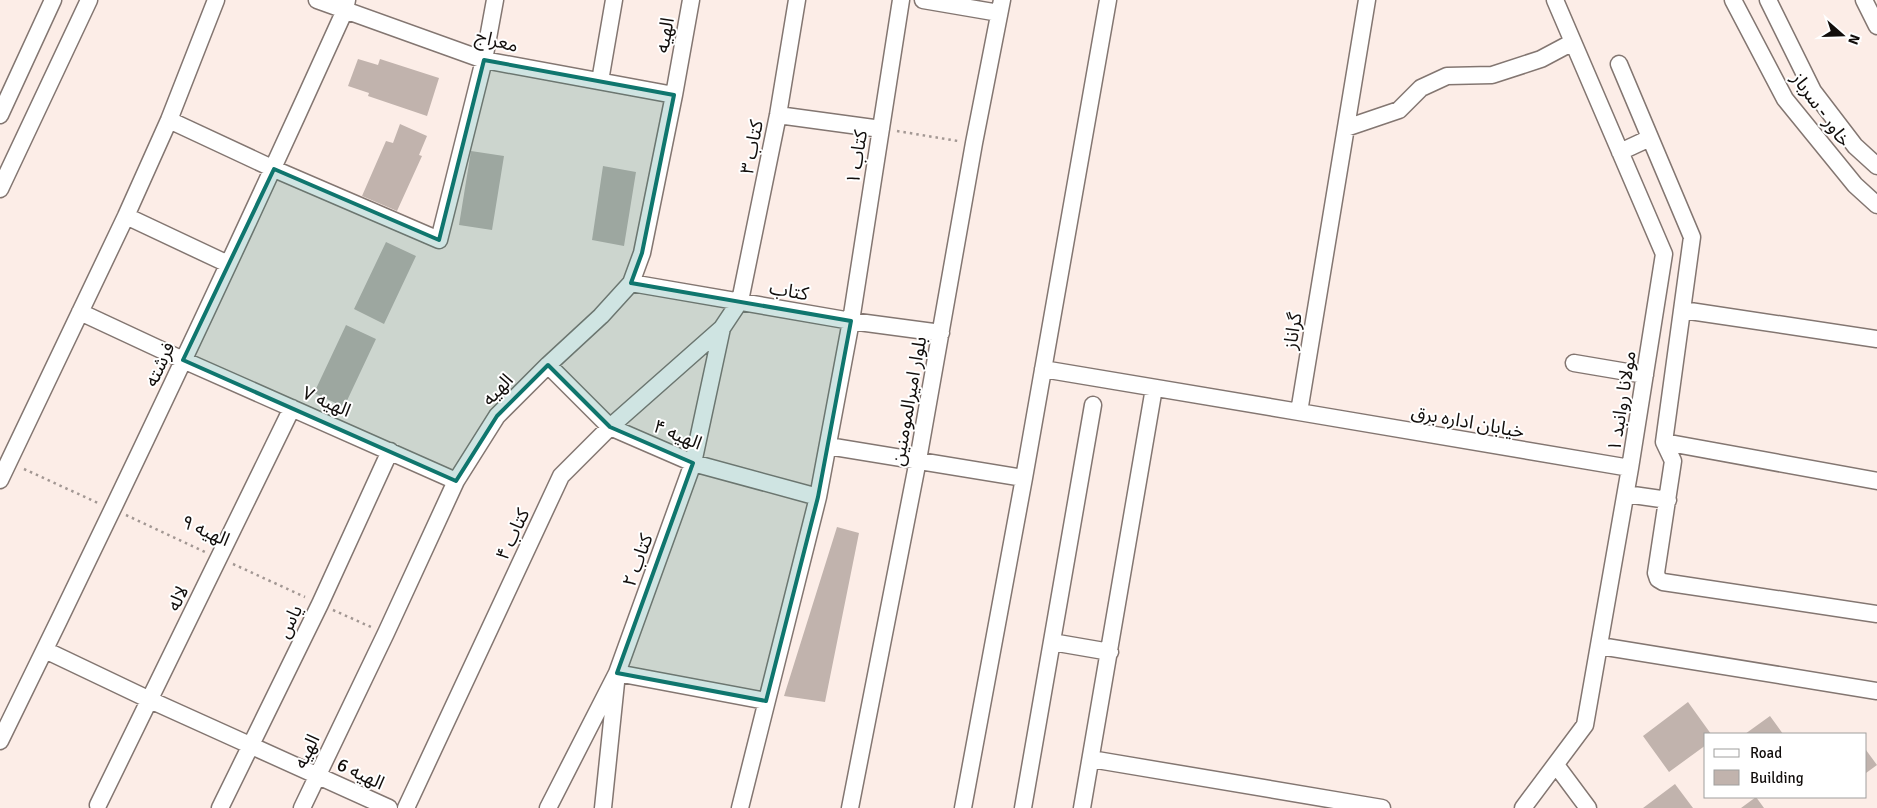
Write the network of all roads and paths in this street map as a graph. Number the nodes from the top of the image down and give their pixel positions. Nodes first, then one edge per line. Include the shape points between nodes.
1 (53, 0) edge
2 (89, 0) edge
3 (216, 0) edge
4 (317, 0) edge
5 (495, 0) edge
6 (614, 0) edge
7 (690, 0) edge
8 (797, 0) edge
9 (901, 0) edge
10 (923, 0) edge
11 (1108, 0) edge
12 (1367, 0) edge
13 (1555, 0) edge
14 (1733, 0) edge
15 (1768, 0) edge
16 (1864, 0) edge
17 (346, 5) edge
18 (1000, 6) edge
19 (1877, 26) edge
20 (1573, 42) junction
21 (484, 60) junction
22 (1619, 64) dead end
23 (600, 81) junction
24 (674, 95) junction
25 (778, 114) junction
26 (0, 115) edge
27 (169, 120) junction
28 (1346, 128) junction
29 (881, 129) junction
30 (1650, 138) junction
31 (974, 143) junction
32 (1620, 152) junction
33 (1877, 166) edge
34 (274, 169) junction
35 (0, 189) edge
36 (1877, 204) edge
37 (126, 216) junction
38 (228, 264) junction
39 (631, 283) junction
40 (740, 301) junction
41 (1683, 310) junction
42 (80, 312) junction
43 (851, 321) junction
44 (722, 328) junction
45 (941, 334) junction
46 (1877, 340) edge
47 (183, 360) junction
48 (1574, 363) dead end
49 (548, 365) junction
50 (1043, 369) junction
51 (1645, 375) junction
52 (1154, 388) junction
53 (1093, 405) dead end
54 (292, 408) junction
55 (1299, 412) junction
56 (610, 427) junction
57 (1664, 442) junction
58 (828, 446) junction
59 (390, 450) junction
60 (918, 460) junction
61 (9, 462) junction
62 (693, 463) junction
63 (1630, 468) junction
64 (1024, 478) junction
65 (0, 480) edge
66 (456, 480) junction
67 (1877, 481) edge
68 (1626, 494) junction
69 (818, 497) junction
70 (1668, 500) junction
71 (114, 510) junction
72 (219, 558) junction
73 (320, 604) junction
74 (1877, 614) edge
75 (386, 633) junction
76 (1052, 642) junction
77 (1600, 646) junction
78 (45, 650) junction
79 (1110, 652) junction
80 (617, 673) junction
81 (1877, 691) edge
82 (150, 700) junction
83 (766, 701) junction
84 (0, 741) edge
85 (250, 744) junction
86 (1092, 759) junction
87 (1556, 765) junction
88 (316, 774) junction
89 (98, 805) dead end
90 (220, 808) edge
91 (302, 808) edge
92 (389, 808) edge
93 (406, 808) edge
94 (548, 808) edge
95 (603, 808) edge
96 (740, 808) edge
97 (850, 808) edge
98 (963, 808) edge
99 (1023, 808) edge
100 (1082, 808) edge
101 (1382, 808) edge
102 (1522, 808) edge
103 (1588, 808) edge

1 - 26 street
2 - 35 street
3 - 27 street
4 - 17 street, معراج
5 - 21 street
6 - 23 street
7 - 24 street, الهیه
8 - 25 street, کتاب ۳
9 - 29 street, کتاب ۱
10 - 18 street
11 - 50 street
12 - 28 street, گراناز
13 - 20 street, مولانا روانبد ۱
14 - 36 street, خاور - سرباز via 1785,99 1855,185
15 - 33 street, خاور - سرباز via 1813,91 1855,146
16 - 19 street
17 - 21 street, معراج
17 - 34 street, فرشته
18 - 31 street, بلوار امیرالمومنین
20 - 28 street via 1542,60 1492,75 1447,76 1421,88 1399,110
20 - 32 street, مولانا روانبد ۱
21 - 23 street, معراج
21 - 34 street via 439,240
22 - 30 street
23 - 24 street, معراج
24 - 39 street, الهیه via 642,253
25 - 29 street
25 - 40 street, کتاب ۳
27 - 34 street
27 - 37 street
28 - 55 street, گراناز
29 - 31 path
29 - 43 street, کتاب ۱
30 - 32 street
30 - 41 street via 1692,237
31 - 45 street, بلوار امیرالمومنین
32 - 51 street, مولانا روانبد ۱ via 1664,254
34 - 38 street, فرشته
37 - 38 street
37 - 42 street
38 - 47 street, فرشته
39 - 40 street, کتاب
39 - 49 street, الهیه via 602,316
40 - 43 street, کتاب
40 - 44 street
41 - 46 street
41 - 57 street
42 - 47 street, الهیه ۷
42 - 61 street
43 - 45 street, کتاب
43 - 58 street, کتاب ۱
44 - 56 street, کتاب ۴
44 - 62 street, کتاب ۲
45 - 60 street, بلوار امیرالمومنین
47 - 54 street, الهیه ۷
47 - 71 street, فرشته
48 - 51 street
49 - 56 street, الهیه ۴
49 - 66 street, الهیه via 497,416
50 - 52 street
50 - 64 street
51 - 63 street, مولانا روانبد ۱
52 - 55 street
52 - 79 street
53 - 76 street
54 - 59 street, الهیه ۷
54 - 72 street, لاله
55 - 63 street, خیابان اداره برق
56 - 62 street, الهیه ۴
56 - 93 street, کتاب ۴ via 561,476
57 - 67 street
57 - 70 street via 1673,461
58 - 60 street
58 - 69 street, کتاب ۱
59 - 66 street, الهیه ۷
59 - 73 street, یاس
60 - 64 street
60 - 97 street, بلوار امیرالمومنین
61 - 65 street
61 - 71 path, الهیه ۹
62 - 69 street, الهیه ۴
62 - 80 street, کتاب ۲
63 - 68 street, مولانا روانبد ۱
64 - 98 street
66 - 75 street, الهیه
68 - 70 street
68 - 77 street, مولانا روانبد ۱
69 - 83 street, کتاب ۱
70 - 74 street via 1656,573 1663,582
71 - 72 path, الهیه ۹
71 - 78 street, فرشته
72 - 73 path, الهیه ۹
72 - 82 street, لاله
73 - 75 path, الهیه ۹
73 - 85 street, یاس
75 - 88 street, الهیه
76 - 79 street
76 - 99 street
77 - 81 street
77 - 87 street, مولانا روانبد ۱ via 1585,725
78 - 82 street
78 - 84 street, فرشته
79 - 86 street
80 - 83 street
80 - 94 street
80 - 95 street, کتاب ۲
82 - 85 street
82 - 89 street, لاله
83 - 96 street, کتاب ۱
85 - 88 street
85 - 90 street, یاس
86 - 100 street
86 - 101 street
87 - 102 street, مولانا روانبد ۱
87 - 103 street
88 - 91 street, الهیه
88 - 92 street, الهیه 6

